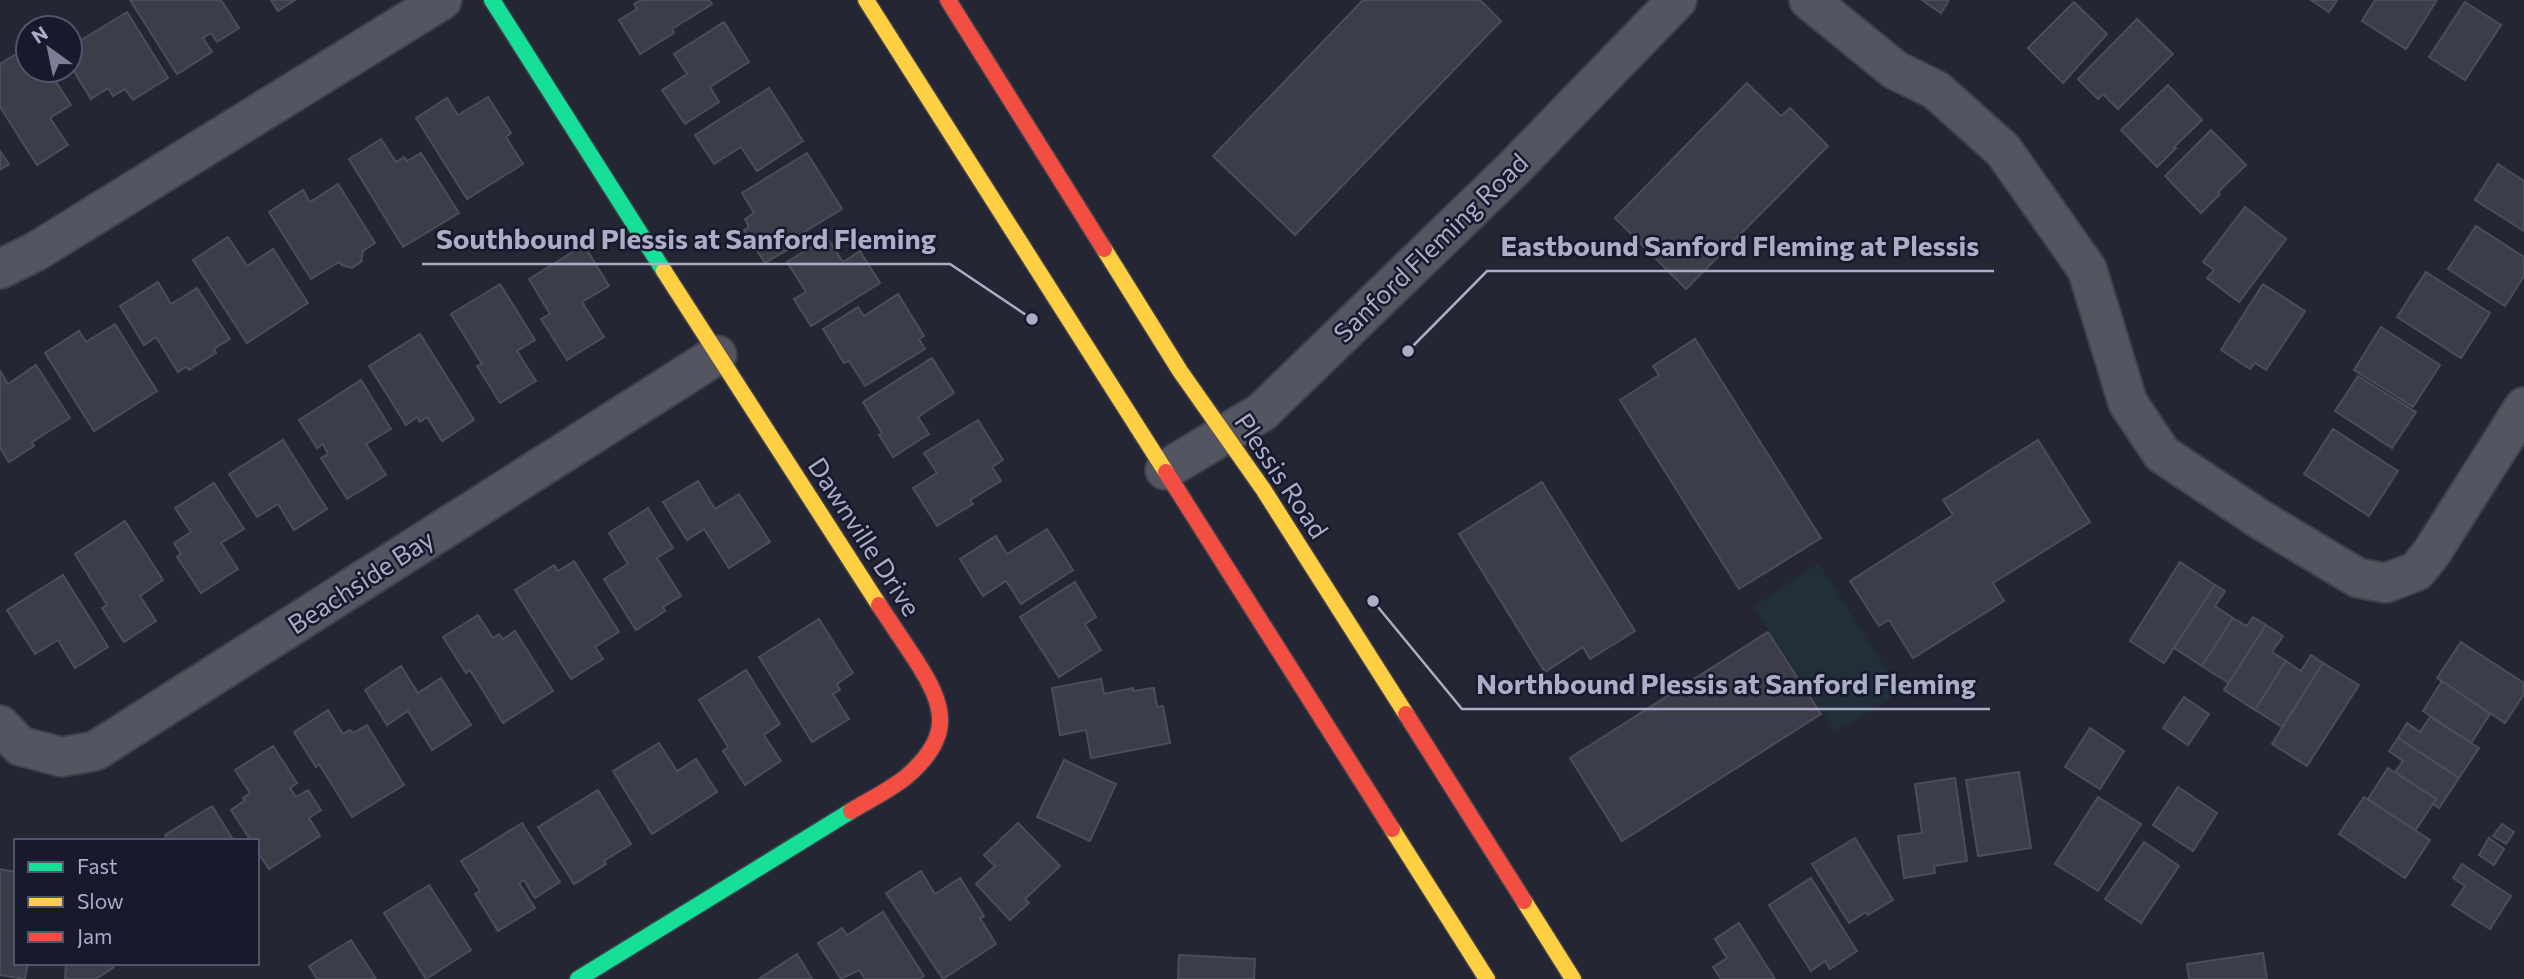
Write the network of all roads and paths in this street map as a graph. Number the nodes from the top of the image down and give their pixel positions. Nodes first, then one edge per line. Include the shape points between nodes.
1 (442, 0) edge
2 (492, 0) edge
3 (866, 0) edge
4 (948, 0) edge
5 (1677, 0) edge
6 (1809, 0) edge
7 (0, 269) edge
8 (717, 355) junction
9 (2524, 407) edge
10 (1224, 436) junction
11 (1165, 470) junction
12 (0, 725) edge
13 (578, 979) edge
14 (1487, 979) edge
15 (1573, 979) edge

1 - 7 street via 35,252
2 - 8 main road, Dawnville Drive
3 - 11 main road
4 - 10 main road, Plessis Road
5 - 10 street, Sanford Fleming Road via 1514,168 1272,403
6 - 9 street via 1895,70 1936,90 2003,150 2087,269 2128,403 2162,454 2358,578 2386,583 2417,571
8 - 12 street, Beachside Bay via 95,751 62,757 20,746
8 - 13 main road, Dawnville Drive via 932,686 943,715 939,735 928,755 905,778
10 - 11 street, Sanford Fleming Road
10 - 15 main road, Plessis Road via 1263,489
11 - 14 main road

